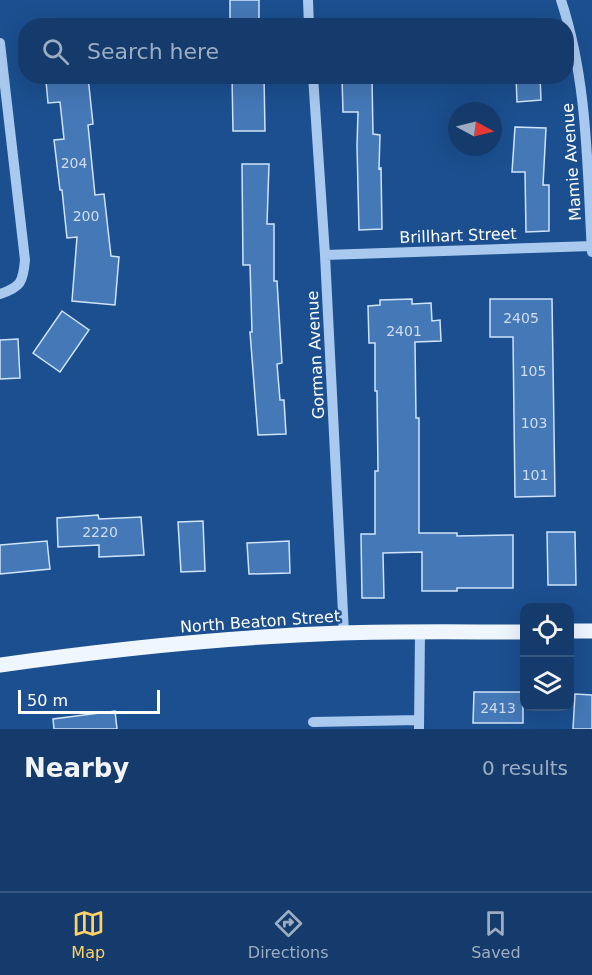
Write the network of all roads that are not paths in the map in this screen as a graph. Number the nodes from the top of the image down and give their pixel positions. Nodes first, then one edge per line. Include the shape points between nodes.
1 (308, 0) edge
2 (561, 0) edge
3 (309, 18) edge
4 (566, 18) edge
5 (0, 43) edge
6 (574, 50) edge
7 (314, 84) edge
8 (592, 246) edge
9 (592, 253) edge
10 (325, 255) junction
11 (5, 292) edge
12 (574, 631) edge
13 (592, 631) edge
14 (420, 632) junction
15 (520, 632) edge
16 (344, 633) junction
17 (0, 665) edge
18 (313, 722) dead end
19 (419, 724) edge

1 - 3 street
2 - 4 street, Mamie Avenue
5 - 11 street via 26,260 17,288
6 - 8 street, Mamie Avenue via 585,117
7 - 10 street, Gorman Avenue
8 - 9 street, Mamie Avenue
8 - 10 street, Brillhart Street
10 - 16 street, Gorman Avenue
12 - 13 main road
14 - 15 main road, North Beaton Street
14 - 16 main road, North Beaton Street
14 - 19 street
16 - 17 main road, North Beaton Street via 207,641
18 - 19 street

